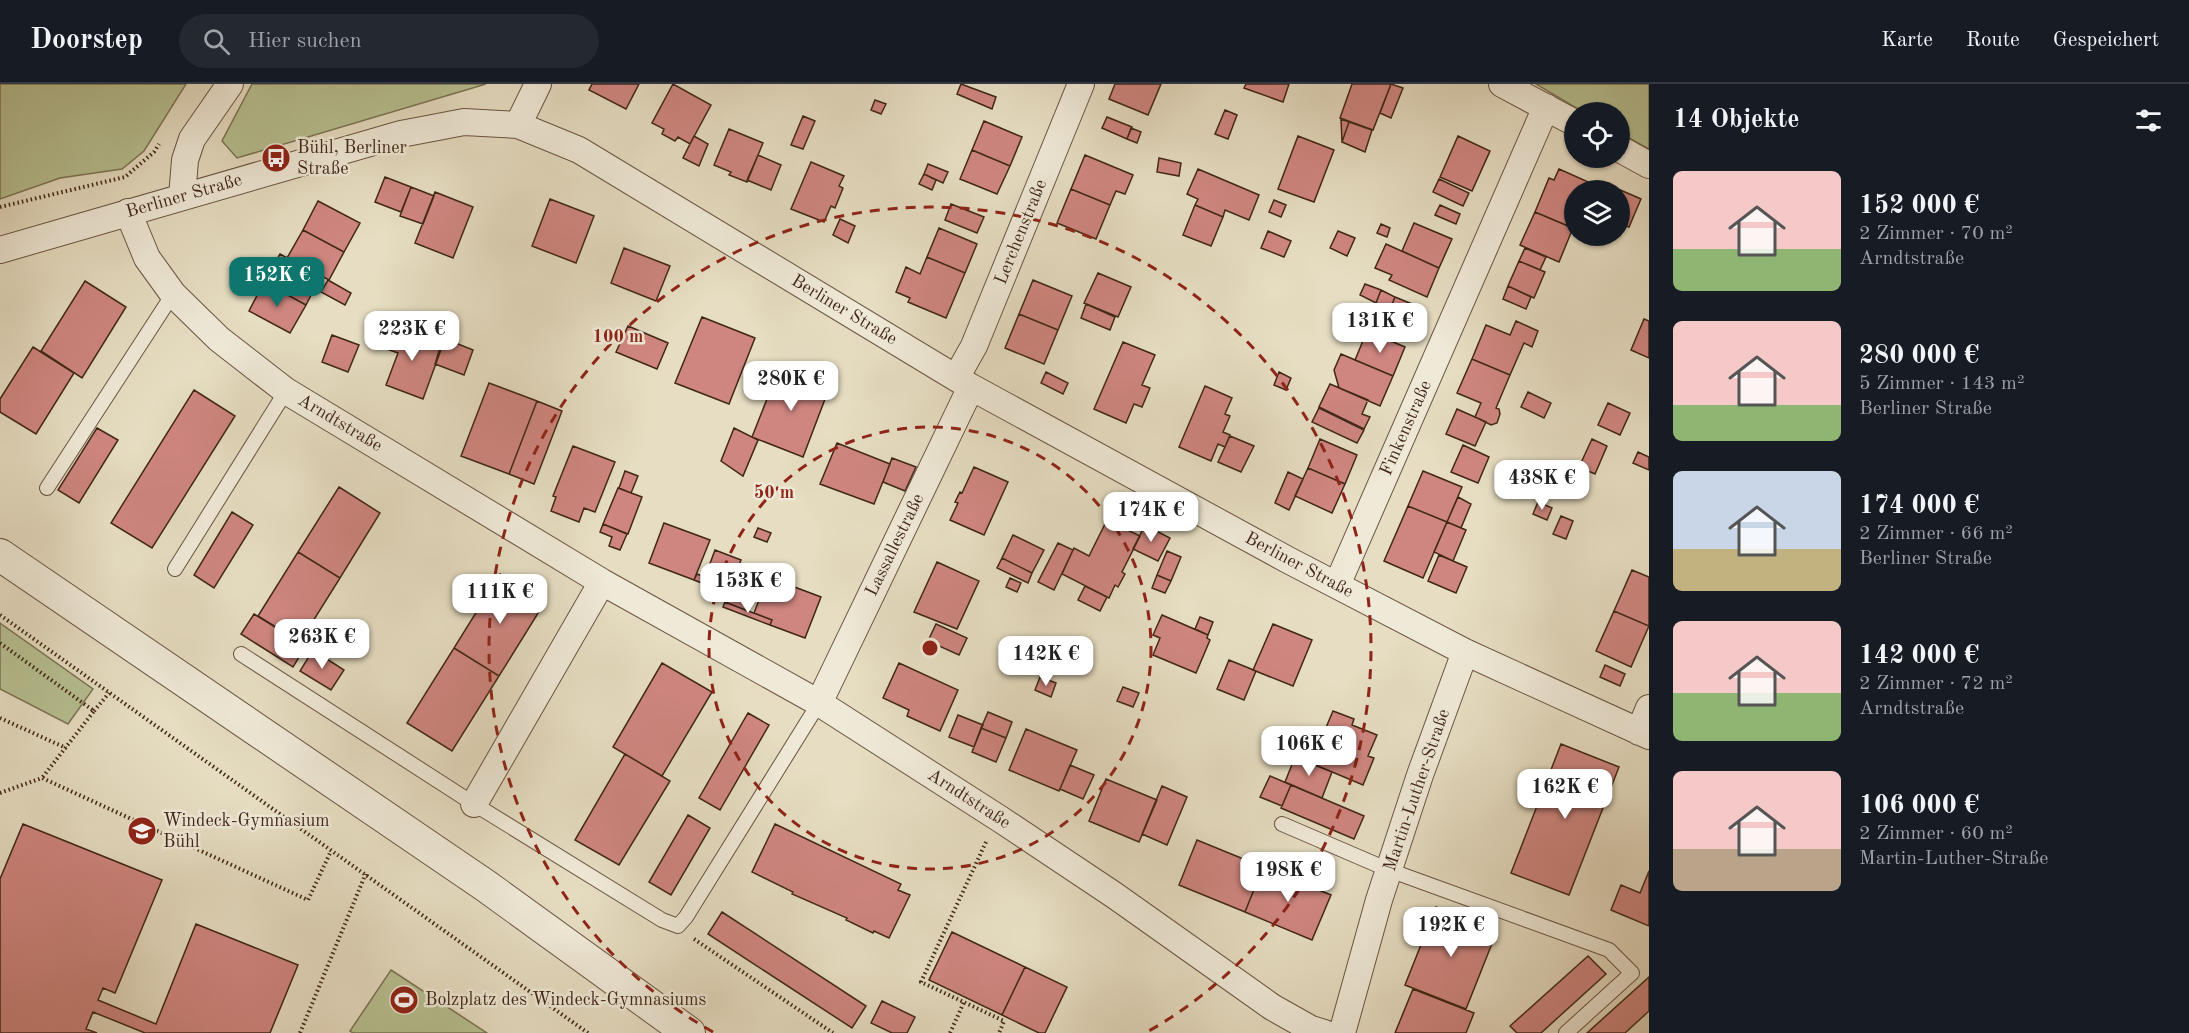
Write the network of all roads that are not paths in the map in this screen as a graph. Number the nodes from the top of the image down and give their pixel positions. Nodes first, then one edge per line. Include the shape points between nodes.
1 (230, 84) edge
2 (538, 84) edge
3 (1081, 84) edge
4 (1502, 84) edge
5 (1546, 107) junction
6 (1564, 117) edge
7 (518, 125) junction
8 (1630, 155) edge
9 (1649, 165) edge
10 (182, 197) junction
11 (128, 212) junction
12 (0, 250) edge
13 (173, 294) junction
14 (963, 383) junction
15 (286, 391) junction
16 (47, 488) dead end
17 (0, 555) edge
18 (175, 569) dead end
19 (602, 582) junction
20 (1337, 585) junction
21 (1465, 652) junction
22 (241, 654) dead end
23 (819, 703) junction
24 (1649, 708) edge
25 (1644, 734) edge
26 (474, 804) junction
27 (1282, 824) dead end
28 (1389, 870) junction
29 (689, 1033) edge
30 (1324, 1033) edge
31 (1342, 1033) edge
32 (1566, 1033) edge

1 - 10 street via 192,139 185,160
2 - 7 street
3 - 14 street, Lerchenstraße via 974,345
4 - 5 street
5 - 6 street
5 - 20 street, Finkenstraße
7 - 10 street, Berliner Straße via 464,122 401,134
7 - 14 street, Berliner Straße via 579,150
8 - 9 street
10 - 11 street, Berliner Straße
11 - 12 street, Berliner Straße
11 - 13 street, Arndtstraße via 147,258
13 - 15 street, Arndtstraße via 219,339
13 - 16 lane
14 - 20 street, Berliner Straße
14 - 23 street, Lassallestraße
15 - 18 lane
15 - 19 street, Arndtstraße
17 - 29 street via 486,886
19 - 23 street, Arndtstraße
19 - 26 street
20 - 21 street, Berliner Straße
21 - 25 street, Berliner Straße
21 - 28 street, Martin-Luther-Straße
22 - 26 lane
23 - 26 lane via 678,926
23 - 30 street, Arndtstraße via 1114,895 1272,1007
24 - 25 street
27 - 28 lane
28 - 31 street, Martin-Luther-Straße
28 - 32 lane via 1609,950 1632,973

